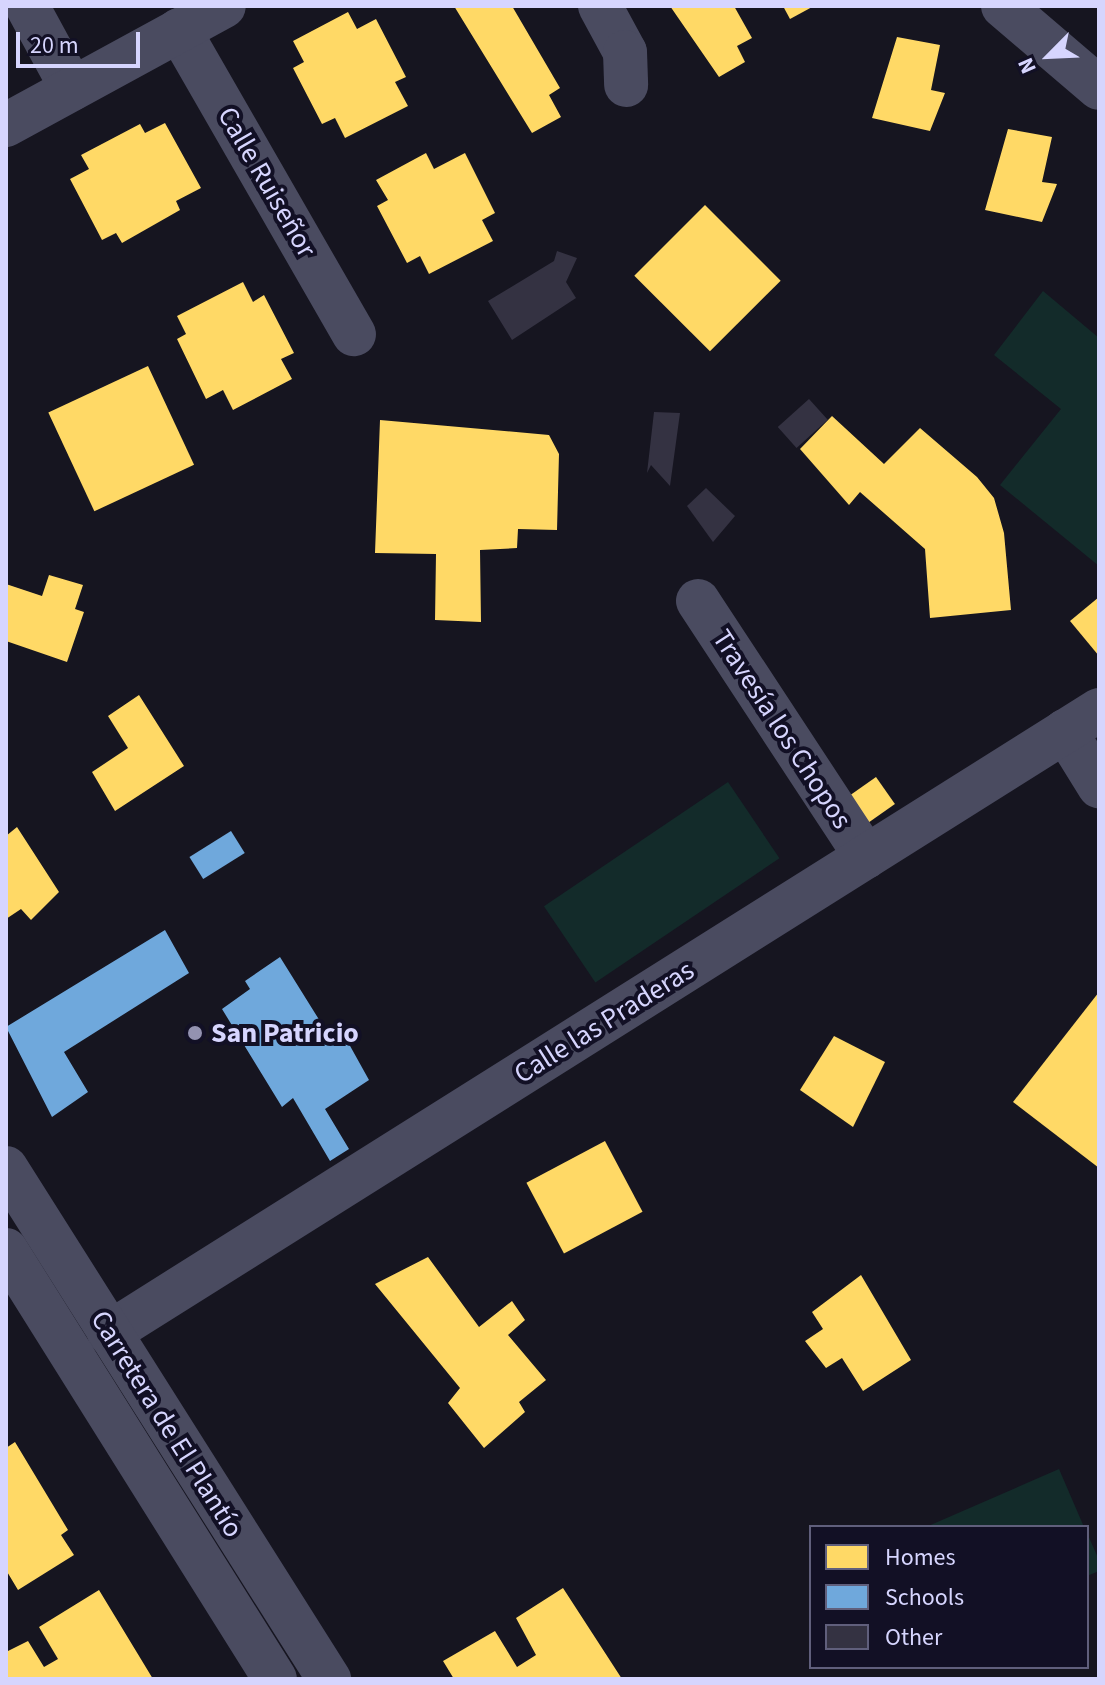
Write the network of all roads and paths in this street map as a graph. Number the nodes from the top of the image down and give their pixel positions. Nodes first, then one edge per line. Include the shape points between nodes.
1 (27, 6) edge
2 (224, 6) edge
3 (600, 6) edge
4 (1003, 6) edge
5 (179, 30) junction
6 (626, 85) dead end
7 (1099, 88) edge
8 (72, 89) junction
9 (6, 125) edge
10 (354, 334) dead end
11 (698, 601) dead end
12 (1082, 720) edge
13 (1099, 786) edge
14 (866, 857) junction
15 (6, 1168) edge
16 (6, 1250) edge
17 (109, 1333) junction
18 (275, 1679) edge
19 (329, 1679) edge

1 - 8 street
2 - 5 street
3 - 6 street via 625,52
4 - 7 street
5 - 8 street
5 - 10 street, Calle Ruiseñor
8 - 9 street
11 - 14 street, Travesía los Chopos
12 - 13 street
12 - 14 street, Calle las Praderas
14 - 17 street, Calle las Praderas
15 - 17 street, Carretera de El Plantío
16 - 18 street, Carretera de El Plantío
17 - 19 street, Carretera de El Plantío

